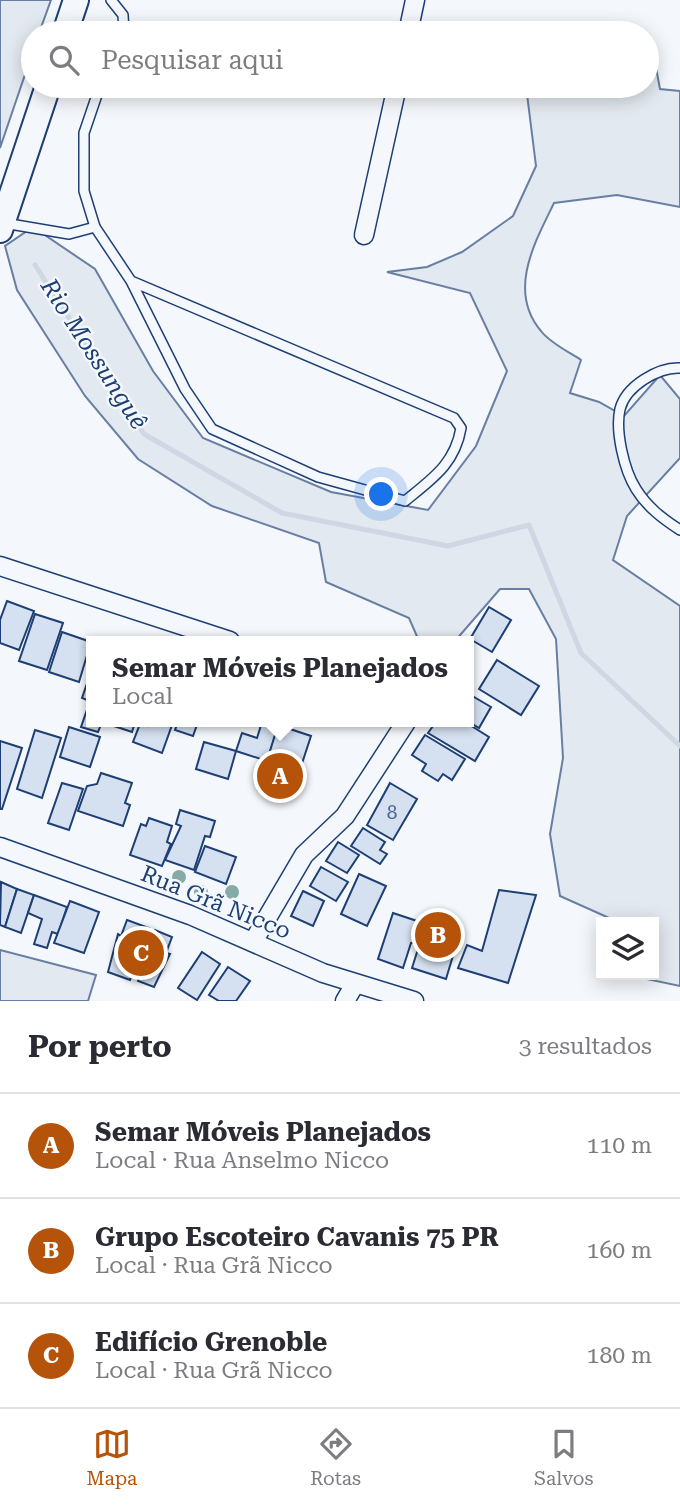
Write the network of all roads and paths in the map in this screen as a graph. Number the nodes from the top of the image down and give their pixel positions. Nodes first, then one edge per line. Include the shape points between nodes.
1 (76, 0) edge
2 (111, 0) edge
3 (415, 0) edge
4 (69, 21) edge
5 (123, 21) edge
6 (411, 21) edge
7 (43, 98) edge
8 (96, 98) edge
9 (394, 98) edge
10 (1, 226) edge
11 (95, 228) junction
12 (364, 235) dead end
13 (131, 281) junction
14 (680, 368) edge
15 (680, 530) edge
16 (0, 566) edge
17 (215, 636) edge
18 (403, 727) edge
19 (0, 847) edge
20 (253, 942) junction
21 (355, 984) junction
22 (345, 1001) edge
23 (414, 1001) edge

1 - 4 street
2 - 5 lane
3 - 6 street
7 - 10 street
8 - 11 lane via 84,133 84,191
9 - 12 street
10 - 11 lane via 69,234
11 - 13 lane
13 - 13 lane via 185,389 212,429 318,477 405,501 443,470 457,448 461,428 454,418
14 - 15 lane via 651,375 636,386 621,407 619,429 635,487 662,518
16 - 17 street
18 - 20 street via 345,816 304,855
19 - 20 street, Rua Grã Nicco via 149,899
20 - 21 street, Rua Grã Nicco
21 - 22 street
21 - 23 street, Rua Grã Nicco

